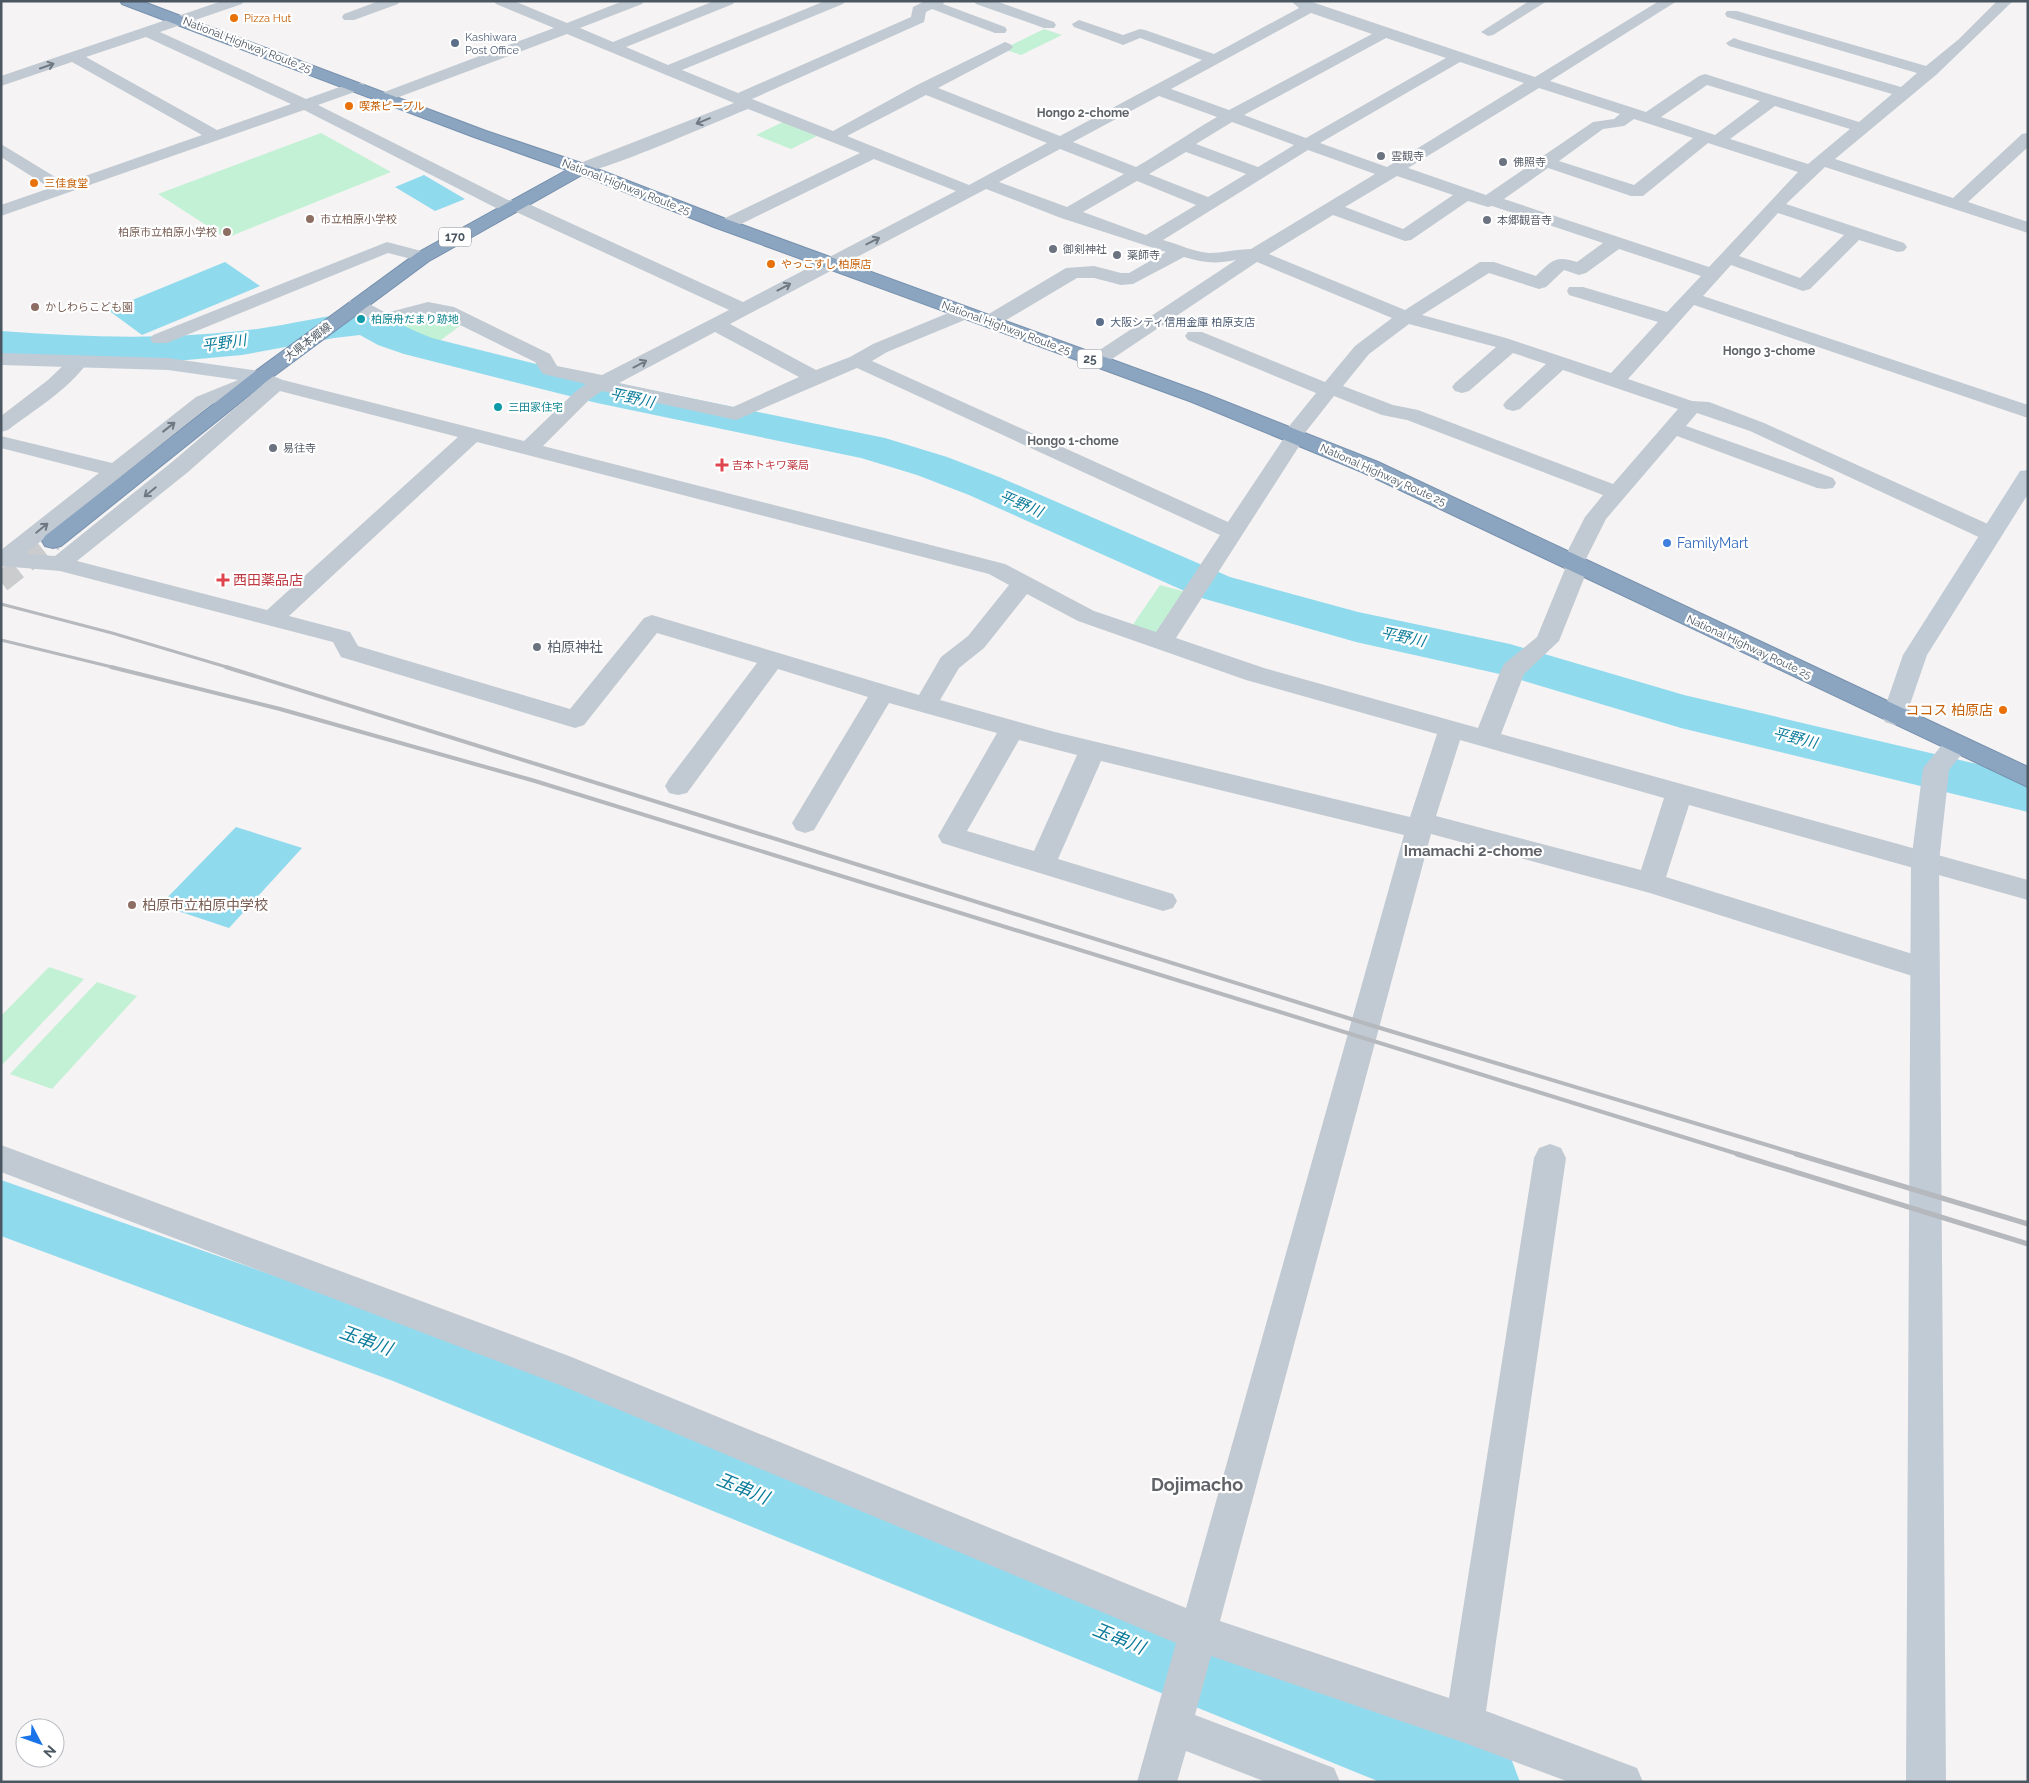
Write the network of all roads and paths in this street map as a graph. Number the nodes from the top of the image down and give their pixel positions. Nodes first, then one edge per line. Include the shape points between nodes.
1 (127, 1) edge
2 (237, 1) edge
3 (393, 1) edge
4 (501, 1) edge
5 (638, 1) edge
6 (728, 1) edge
7 (838, 1) edge
8 (982, 1) edge
9 (1540, 1) edge
10 (1670, 1) edge
11 (2006, 1) edge
12 (934, 3) edge
13 (1306, 3) edge
14 (1732, 14) dead end
15 (348, 17) dead end
16 (183, 20) junction
17 (1760, 22) junction
18 (1079, 24) dead end
19 (1048, 25) dead end
20 (568, 28) junction
21 (1000, 30) dead end
22 (148, 32) junction
23 (1488, 32) dead end
24 (1386, 33) junction
25 (1734, 43) junction
26 (614, 47) junction
27 (1005, 47) dead end
28 (1721, 52) dead end
29 (1458, 56) junction
30 (74, 57) junction
31 (1214, 59) junction
32 (669, 70) junction
33 (1930, 72) junction
34 (1, 82) edge
35 (1537, 82) junction
36 (357, 86) junction
37 (923, 88) junction
38 (1156, 89) junction
39 (1904, 93) junction
40 (386, 96) junction
41 (1772, 100) junction
42 (743, 101) junction
43 (304, 104) junction
44 (1632, 113) junction
45 (1230, 116) junction
46 (1649, 118) junction
47 (1863, 128) junction
48 (215, 135) junction
49 (833, 137) junction
50 (2028, 138) edge
51 (1711, 139) junction
52 (1059, 142) junction
53 (1308, 143) junction
54 (1185, 146) junction
55 (1, 150) edge
56 (873, 153) junction
57 (1546, 162) junction
58 (1818, 166) junction
59 (581, 169) junction
60 (1391, 171) junction
61 (1136, 173) junction
62 (1259, 174) junction
63 (978, 187) junction
64 (63, 189) junction
65 (1466, 194) junction
66 (1491, 200) junction
67 (1210, 204) junction
68 (1956, 204) junction
69 (511, 206) junction
70 (1775, 206) junction
71 (1331, 208) junction
72 (1, 210) edge
73 (1067, 214) junction
74 (726, 225) junction
75 (2028, 228) edge
76 (1856, 233) junction
77 (1149, 241) junction
78 (1616, 242) junction
79 (1898, 247) dead end
80 (1182, 251) junction
81 (1255, 255) junction
82 (423, 257) junction
83 (1727, 258) junction
84 (829, 263) junction
85 (1712, 274) junction
86 (1576, 290) dead end
87 (1691, 298) junction
88 (357, 305) junction
89 (743, 309) junction
90 (966, 313) junction
91 (1406, 317) junction
92 (1672, 320) junction
93 (989, 322) junction
94 (715, 324) junction
95 (1195, 336) dead end
96 (160, 339) dead end
97 (1509, 346) junction
98 (1, 359) edge
99 (857, 361) junction
100 (1096, 361) junction
101 (1560, 362) junction
102 (77, 363) junction
103 (816, 378) junction
104 (1616, 380) junction
105 (268, 381) junction
106 (597, 387) junction
107 (1462, 387) dead end
108 (1330, 389) junction
109 (1513, 405) dead end
110 (1691, 407) junction
111 (2028, 412) edge
112 (1, 426) edge
113 (1673, 428) junction
114 (472, 435) junction
115 (1293, 436) junction
116 (1788, 441) junction
117 (1, 442) edge
118 (528, 449) junction
119 (1771, 464) junction
120 (115, 470) junction
121 (2028, 476) edge
122 (1825, 483) dead end
123 (1617, 493) junction
124 (1233, 533) junction
125 (1991, 534) junction
126 (53, 541) tunnel mouth
127 (2, 559) edge
128 (60, 564) junction
129 (1575, 565) junction
130 (1024, 582) junction
131 (272, 618) junction
132 (1162, 641) junction
133 (772, 660) junction
134 (883, 693) junction
135 (925, 705) junction
136 (1894, 716) junction
137 (1012, 729) junction
138 (1451, 730) junction
139 (1486, 740) junction
140 (1956, 745) junction
141 (1093, 749) junction
142 (2028, 778) edge
143 (678, 786) dead end
144 (1679, 794) junction
145 (805, 823) dead end
146 (1421, 825) junction
147 (1925, 862) junction
148 (1042, 864) junction
149 (1651, 883) junction
150 (2028, 890) edge
151 (1163, 901) dead end
152 (1925, 969) junction
153 (1, 1158) edge
154 (1550, 1158) dead end
155 (1196, 1642) junction
156 (1176, 1711) junction
157 (1465, 1723) junction
158 (1157, 1782) edge
159 (1320, 1782) edge
160 (1623, 1782) edge
161 (1926, 1782) edge

1 - 16 highway, National Highway Route 25 / 25
2 - 16 street
3 - 15 street
4 - 20 street
5 - 20 street
6 - 26 street
7 - 32 street
8 - 19 street
9 - 23 street
10 - 35 street
11 - 33 street
12 - 21 street
12 - 42 street via 918,10 919,19
13 - 24 street
13 - 31 street
14 - 17 street
16 - 22 street
16 - 36 highway, National Highway Route 25 / 25
17 - 25 street
17 - 33 street
18 - 31 street via 1123,40 1140,33
20 - 26 street
20 - 40 street
22 - 30 street
22 - 43 street
24 - 29 street
24 - 45 street
25 - 28 street
25 - 39 street
26 - 32 street
27 - 37 street
29 - 35 street
29 - 53 street
34 -> 30 street
30 - 48 street
31 - 38 street
32 - 42 street
33 - 39 street
35 - 44 street
35 - 60 street
36 - 40 highway, National Highway Route 25 / 25
36 - 43 street
37 - 49 street
37 - 52 street
38 - 45 street
38 - 52 street
39 - 47 street
40 - 59 highway, National Highway Route 25 / 25 via 480,134
41 - 46 street via 1705,79
41 - 47 street
41 - 51 street
42 - 49 street
42 -> 59 street
43 - 48 street
43 - 69 street
44 - 46 street
44 - 57 street via 1618,123 1599,125
45 - 53 street
45 - 54 street via 1192,138
46 - 51 street
47 - 58 street
48 - 64 street
49 - 56 street
50 - 68 street
51 - 57 street via 1637,192
51 - 58 street
52 - 61 street
52 - 63 street
53 - 60 street
53 - 62 street
54 - 61 street
54 - 62 street
55 - 64 street
56 - 63 street
56 - 74 street
57 - 66 street
58 - 68 street
58 - 70 street
59 - 69 highway, 大県本郷線 / 170
59 - 74 highway, National Highway Route 25 / 25
60 - 65 street
60 - 71 street
61 - 67 street
61 - 73 street
62 - 67 street
63 - 73 street
84 -> 63 street
64 - 72 street
65 - 66 street via 1488,202
65 - 71 street via 1405,236
66 - 78 street
67 - 77 street
68 - 75 street
69 - 82 highway, 大県本郷線 / 170
69 - 89 street
70 - 76 street
70 - 83 street
71 - 81 street
73 - 77 street
74 - 84 highway, National Highway Route 25 / 25
76 - 79 street
76 - 83 street via 1803,285
77 - 80 street
78 - 85 street
78 - 91 street via 1579,269 1561,263 1539,283 1487,266
80 - 81 street via 1205,258
80 - 93 street via 1133,278 1073,272
81 - 91 street
81 - 100 street
82 - 88 highway, 大県本郷線 / 170
82 - 96 street via 387,248
83 - 85 street
89 -> 84 street
84 - 90 highway, National Highway Route 25 / 25
85 - 87 street
86 - 92 street
87 - 92 street
87 - 111 street
88 - 105 highway, 大県本郷線 / 170 via 315,336
88 - 106 street via 384,319 428,308 447,311 543,358 550,370
89 - 94 street
90 - 93 highway, National Highway Route 25 / 25
90 - 99 street via 880,348
91 - 97 street
91 - 108 street via 1362,350
92 - 104 street
93 - 100 highway, National Highway Route 25 / 25
94 - 103 street
106 -> 94 street
95 - 108 street
97 - 101 street
97 - 107 street
98 - 102 street
99 - 103 street
99 - 124 street
100 - 115 highway, National Highway Route 25 / 25
101 - 104 street
101 - 109 street
102 - 105 street via 168,364
102 - 112 street
103 - 106 street via 736,414
104 - 110 street
105 - 114 street
120 -> 105 street via 203,400
105 - 126 highway, 大県本郷線 / 170
105 -> 128 street via 201,449
106 - 118 street
108 - 115 street
108 - 123 street via 1388,411 1411,414
110 - 113 street
110 - 116 street via 1702,406
113 - 119 street
113 - 123 street
114 - 118 street
114 - 131 street
115 - 124 street
115 - 129 highway, National Highway Route 25 / 25 via 1370,467
116 - 119 street
116 - 125 street
117 - 120 street
118 - 130 street via 997,569
119 - 122 street
127 -> 120 street
121 - 125 street
123 - 129 street via 1596,517
124 - 132 street
125 - 136 street via 1915,655
127 - 128 street
128 - 131 street
129 - 136 highway, National Highway Route 25 / 25
129 - 139 street via 1547,641 1513,670
130 - 132 street via 1086,616
130 - 135 street via 976,642 950,663
131 - 133 street via 342,637 349,651 575,719 652,623
132 - 138 street via 1255,674
133 - 134 street
133 - 143 street
134 - 135 street
134 - 145 street
135 - 137 street
136 - 140 highway, National Highway Route 25 / 25
137 - 141 street
137 - 148 street via 951,836
138 - 139 street
138 - 146 street
139 - 144 street
140 - 142 highway, National Highway Route 25 / 25
140 - 147 street via 1935,775
141 - 146 street
141 - 148 street
144 - 147 street
144 - 149 street
146 - 149 street
146 - 155 street
147 - 150 street
147 - 152 street
148 - 151 street
149 - 152 street
152 - 161 street
153 - 155 street via 569,1372
154 - 157 street
155 - 156 street
155 - 157 street
156 - 158 street
156 - 159 street
157 - 160 street

